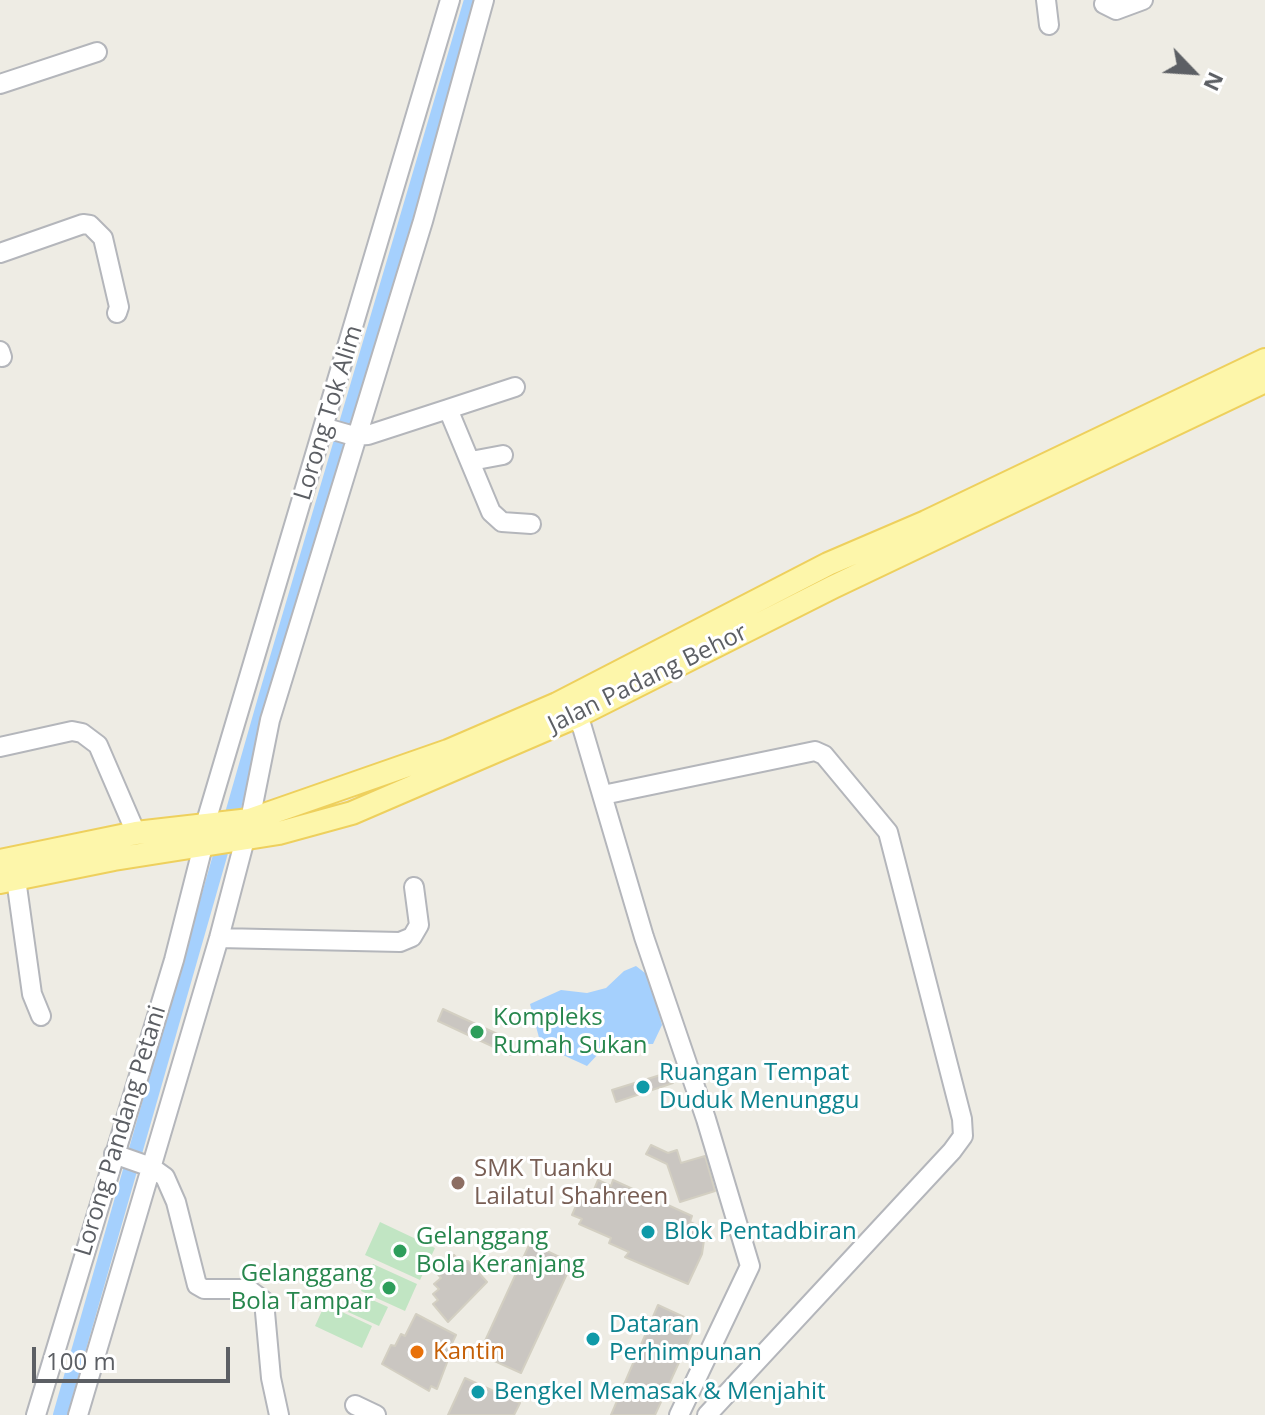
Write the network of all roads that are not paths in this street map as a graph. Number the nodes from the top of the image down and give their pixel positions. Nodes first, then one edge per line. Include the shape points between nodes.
1 (450, 0) edge
2 (484, 0) edge
3 (1046, 0) edge
4 (1143, 0) edge
5 (1104, 4) dead end
6 (1049, 25) dead end
7 (97, 52) dead end
8 (0, 84) edge
9 (0, 253) edge
10 (117, 313) dead end
11 (1265, 360) edge
12 (1265, 381) edge
13 (515, 387) dead end
14 (448, 409) junction
15 (329, 429) junction
16 (356, 436) junction
17 (503, 455) dead end
18 (471, 461) junction
19 (531, 524) dead end
20 (566, 710) junction
21 (0, 747) edge
22 (603, 795) junction
23 (246, 826) junction
24 (136, 833) junction
25 (204, 836) junction
26 (112, 849) junction
27 (0, 861) edge
28 (8, 880) edge
29 (414, 887) dead end
30 (219, 938) junction
31 (41, 1016) dead end
32 (116, 1155) junction
33 (149, 1166) junction
34 (355, 1405) dead end
35 (36, 1415) edge
36 (78, 1415) edge
37 (279, 1415) edge
38 (376, 1415) edge
39 (679, 1415) edge
40 (707, 1415) edge

1 - 15 street, Lorong Tok Alim
2 - 16 street
3 - 6 street
4 - 5 street via 1116,10
7 - 8 street
9 - 10 street via 90,225 103,238
11 - 20 main road, Jalan Padang Behor via 828,564
12 - 20 main road, Jalan Padang Behor
13 - 14 street
14 - 16 street
14 - 18 street
15 - 16 street
15 - 25 street, Lorong Tok Alim
16 - 23 street via 270,720
17 - 18 street
18 - 19 street via 495,518
20 - 22 street via 582,727
20 - 23 main road, Jalan Padang Behor via 352,813 307,827
21 - 24 street via 82,733 98,745
22 - 39 street via 750,1266
22 - 40 street via 815,751 824,755 888,832 962,1119 963,1136 952,1151
23 - 25 main road, Jalan Padang Behor
23 - 30 street
24 - 25 main road, Jalan Padang Behor
24 - 26 main road, Jalan Padang Behor
25 - 26 main road, Jalan Padang Behor
25 - 32 street, Lorong Pandang Petani via 174,960
26 - 27 main road, Jalan Padang Behor
26 - 28 main road, Jalan Padang Behor
28 - 31 street
29 - 30 street via 419,925 412,937 400,942
30 - 33 street
32 - 33 street
32 - 35 street, Lorong Pandang Petani
33 - 36 street
33 - 37 street via 165,1177 176,1202 197,1285 248,1289 264,1301
34 - 38 street

